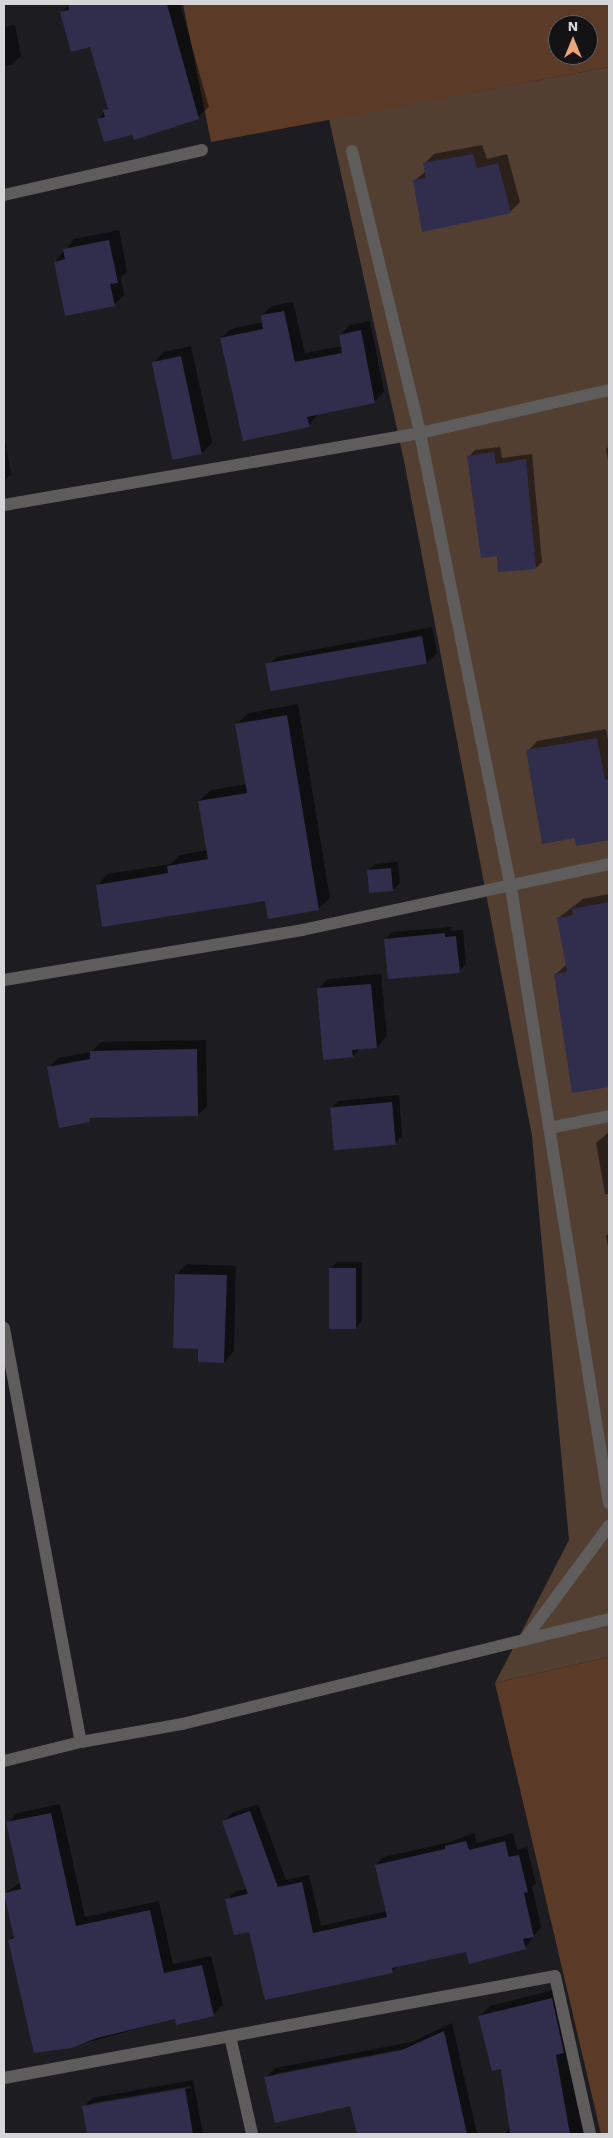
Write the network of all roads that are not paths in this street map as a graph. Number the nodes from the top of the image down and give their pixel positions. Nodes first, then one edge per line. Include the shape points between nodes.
1 (202, 150) dead end
2 (352, 151) dead end
3 (4, 195) edge
4 (609, 390) edge
5 (420, 433) junction
6 (4, 505) edge
7 (609, 864) edge
8 (510, 888) junction
9 (4, 980) edge
10 (609, 1116) edge
11 (549, 1128) junction
12 (4, 1328) edge
13 (609, 1503) edge
14 (609, 1526) edge
15 (609, 1619) edge
16 (525, 1639) junction
17 (82, 1742) junction
18 (4, 1762) edge
19 (230, 2036) junction
20 (4, 2078) edge
21 (252, 2134) edge
22 (590, 2134) edge

1 - 3 street
2 - 5 street
4 - 5 street
5 - 6 street
5 - 8 street
7 - 8 street
8 - 9 street via 302,930
8 - 11 street
10 - 11 street
11 - 13 street
12 - 17 street
14 - 16 street
15 - 16 street
16 - 17 street via 182,1724
17 - 18 street
19 - 20 street
19 - 21 street
19 - 22 street via 555,1976

